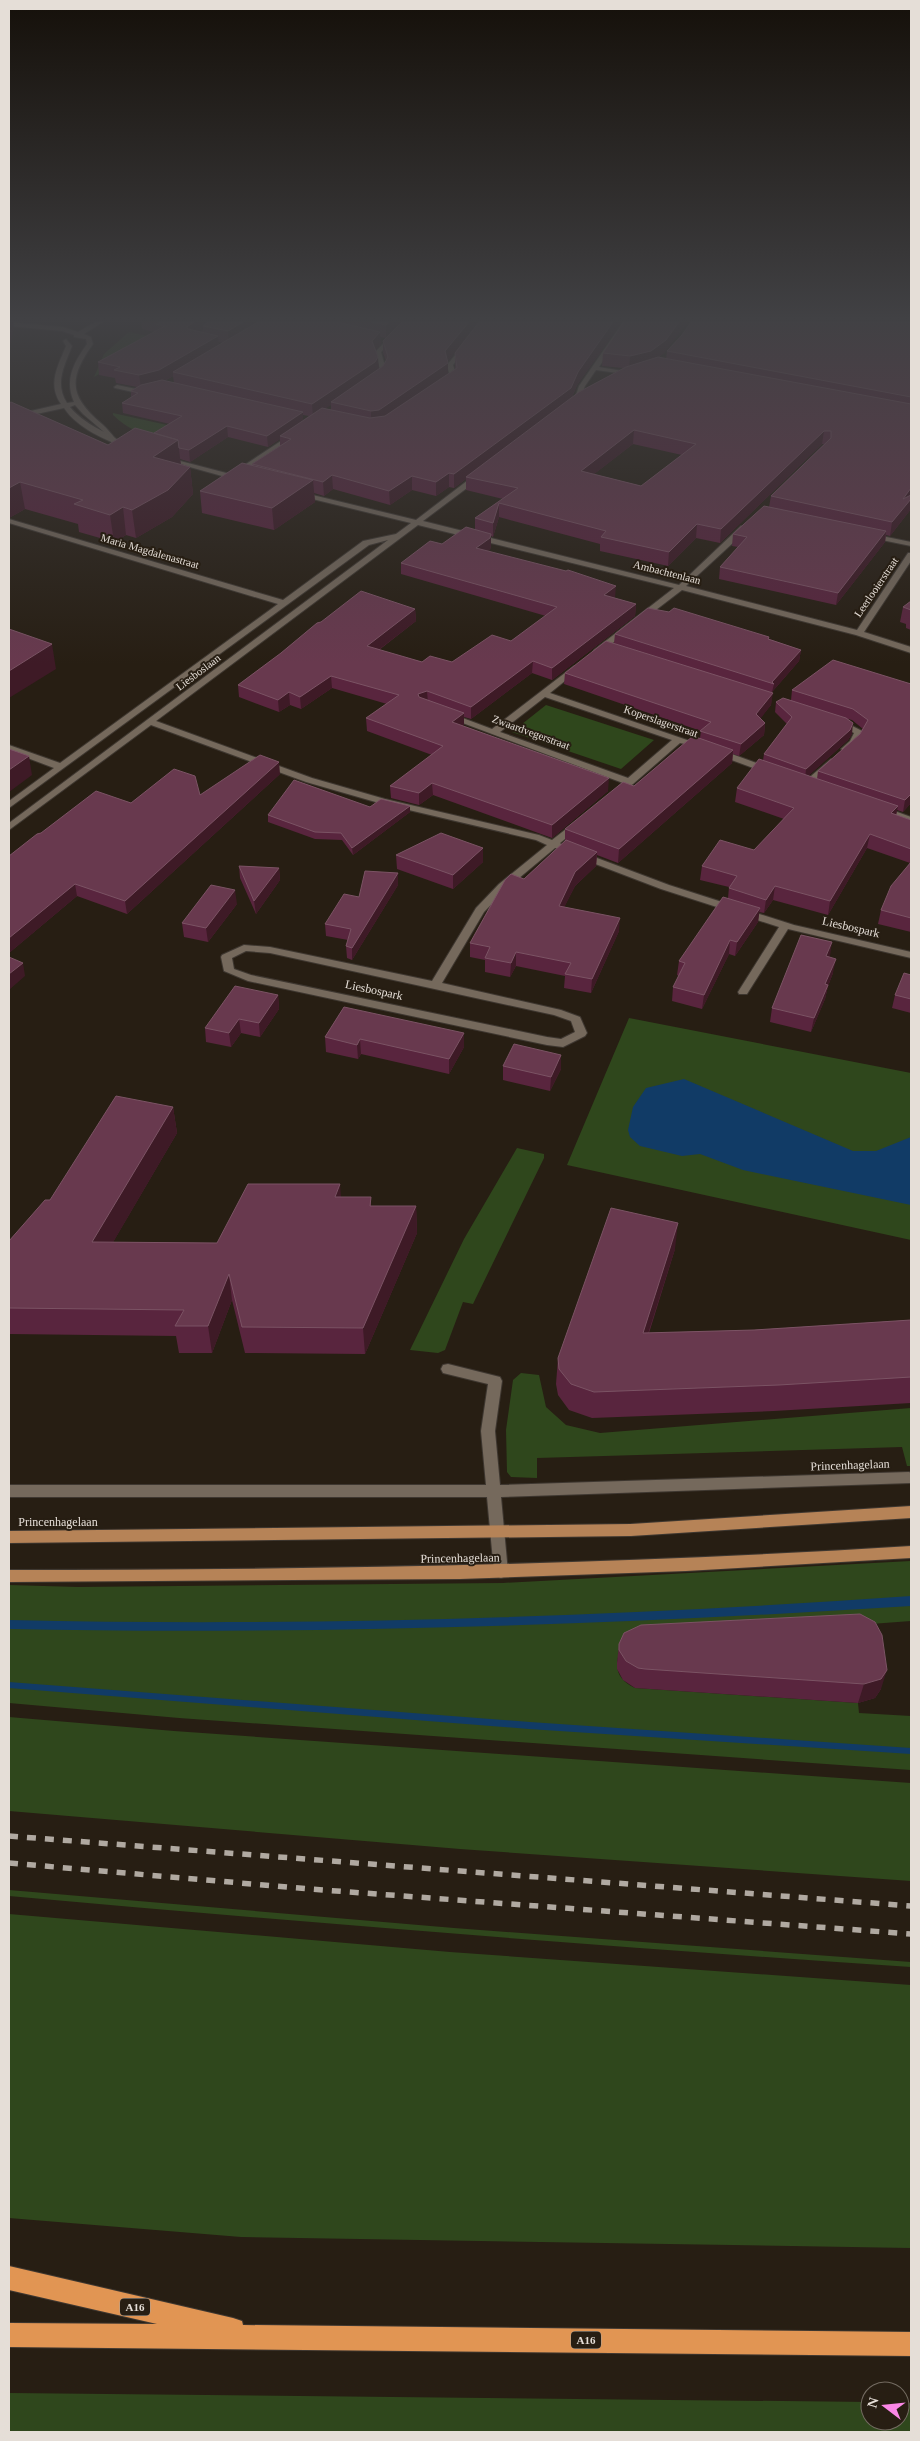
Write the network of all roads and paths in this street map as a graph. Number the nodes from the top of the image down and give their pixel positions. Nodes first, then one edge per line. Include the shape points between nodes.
1 (105, 436) edge
2 (110, 436) edge
3 (295, 436) edge
4 (113, 439) junction
5 (135, 449) edge
6 (154, 456) edge
7 (484, 473) edge
8 (232, 477) junction
9 (251, 482) edge
10 (289, 491) edge
11 (9, 521) edge
12 (417, 522) junction
13 (748, 524) edge
14 (864, 534) edge
15 (400, 535) junction
16 (911, 544) edge
17 (911, 555) edge
18 (682, 587) junction
19 (284, 603) junction
20 (859, 633) junction
21 (911, 650) edge
22 (544, 694) junction
23 (441, 713) edge
24 (829, 719) edge
25 (150, 722) junction
26 (494, 732) junction
27 (679, 739) junction
28 (9, 748) edge
29 (61, 767) junction
30 (779, 774) edge
31 (630, 782) junction
32 (806, 784) edge
33 (607, 800) edge
34 (9, 805) edge
35 (868, 805) edge
36 (584, 819) edge
37 (911, 820) edge
38 (9, 827) edge
39 (553, 844) junction
40 (785, 925) junction
41 (911, 955) edge
42 (435, 985) junction
43 (743, 992) dead end
44 (448, 1369) dead end
45 (909, 1478) dead end
46 (9, 1491) edge
47 (492, 1491) junction
48 (911, 1512) edge
49 (498, 1533) junction
50 (9, 1537) edge
51 (911, 1552) edge
52 (501, 1572) junction
53 (9, 1576) edge
54 (9, 2278) edge
55 (9, 2335) edge
56 (262, 2337) junction
57 (911, 2344) edge

1 - 4 street
2 - 4 street
3 - 8 street
4 - 5 street
6 - 8 street
7 - 12 street, Liesboslaan
8 - 9 street
10 - 12 street, Ambachtenlaan
11 - 19 street, Maria Magdalenastraat
12 - 15 street, Liesboslaan
12 - 18 street, Ambachtenlaan
13 - 18 street
14 - 16 street
15 - 19 street, Liesboslaan via 366,543
15 - 25 street, Liesboslaan
17 - 20 street, Leerlooierstraat
18 - 20 street, Ambachtenlaan
18 - 22 street via 607,649
19 - 29 street, Liesboslaan
20 - 21 street, Ambachtenlaan
22 - 26 street
22 - 27 street, Koperslagerstraat
23 - 26 street, Zwaardvegerstraat
24 - 32 street via 848,724 859,732 854,742
25 - 38 street, Liesboslaan
25 - 39 street, Liesbospark via 318,783
26 - 31 street, Zwaardvegerstraat
27 - 30 street, Koperslagerstraat
27 - 31 street
28 - 29 street
29 - 34 street, Liesboslaan
31 - 33 street
35 - 37 street
36 - 39 street
39 - 40 street, Liesbospark via 665,887
39 - 42 street via 480,910
40 - 41 street, Liesbospark
40 - 43 street
42 - 42 street, Liesbospark via 270,950 244,948 226,957 229,972 248,978 547,1041 563,1042 581,1033 576,1019 557,1012
44 - 47 street, Princenhagelaan via 495,1381 488,1431
45 - 47 street, Princenhagelaan
46 - 47 street, Princenhagelaan
47 - 49 street, Princenhagelaan
48 - 49 main road, Princenhagelaan via 631,1530
49 - 50 main road, Princenhagelaan
49 - 52 street
51 - 52 main road, Princenhagelaan via 633,1569
52 - 53 main road, Princenhagelaan
54 - 56 highway, A16
55 - 56 highway, A16
56 - 57 highway, A16

